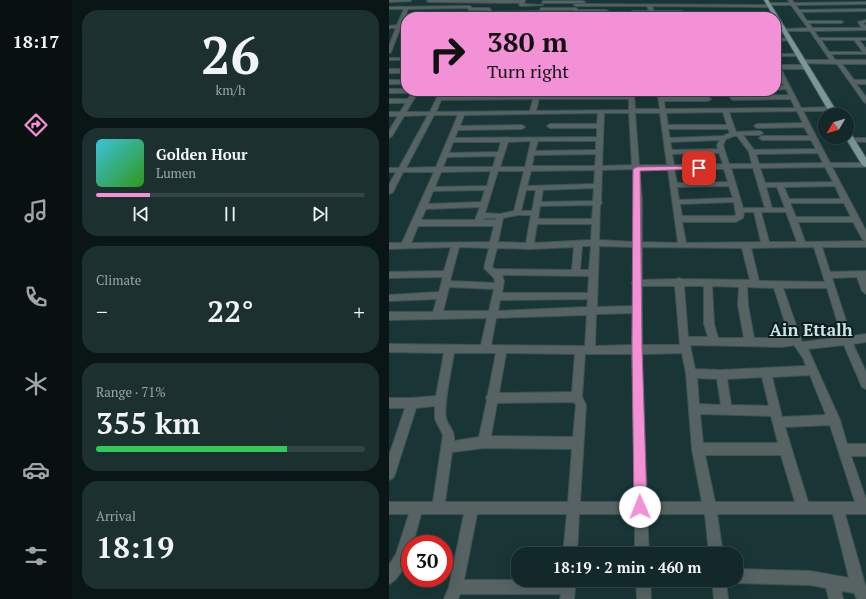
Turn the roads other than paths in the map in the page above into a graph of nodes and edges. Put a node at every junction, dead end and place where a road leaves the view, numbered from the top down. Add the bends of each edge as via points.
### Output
1 (409, 0) edge
2 (429, 0) edge
3 (613, 0) edge
4 (631, 0) edge
5 (679, 0) edge
6 (700, 0) edge
7 (743, 0) edge
8 (389, 1) edge
9 (474, 1) edge
10 (494, 1) edge
11 (509, 1) edge
12 (523, 1) edge
13 (563, 1) edge
14 (592, 2) edge
15 (791, 2) edge
16 (823, 2) edge
17 (842, 2) edge
18 (768, 3) edge
19 (854, 3) junction
20 (866, 3) edge
21 (576, 5) edge
22 (631, 5) junction
23 (649, 5) junction
24 (613, 6) junction
25 (681, 6) junction
26 (699, 6) junction
27 (746, 6) junction
28 (541, 7) edge
29 (389, 8) edge
30 (395, 8) junction
31 (405, 8) junction
32 (423, 8) junction
33 (450, 8) junction
34 (469, 10) junction
35 (832, 10) junction
36 (859, 10) junction
37 (866, 10) edge
38 (591, 11) joint
39 (797, 11) junction
40 (404, 12) edge
41 (447, 12) edge
42 (488, 12) edge
43 (527, 12) edge
44 (649, 12) edge
45 (682, 12) edge
46 (700, 12) edge
47 (773, 12) edge
48 (389, 14) edge
49 (801, 16) junction
50 (836, 16) junction
51 (857, 16) dead end
52 (866, 16) edge
53 (866, 21) edge
54 (806, 22) junction
55 (841, 22) junction
56 (401, 25) edge
57 (781, 26) edge
58 (389, 27) edge
59 (399, 27) junction
60 (846, 29) junction
61 (857, 29) junction
62 (866, 29) edge
63 (811, 30) junction
64 (785, 34) junction
65 (781, 37) edge
66 (818, 39) junction
67 (855, 39) junction
68 (866, 39) edge
69 (389, 52) edge
70 (866, 52) edge
71 (828, 53) junction
72 (781, 55) edge
73 (799, 55) junction
74 (401, 58) edge
75 (389, 59) edge
76 (836, 62) junction
77 (866, 62) edge
78 (805, 65) junction
79 (781, 67) edge
80 (401, 71) edge
81 (389, 72) edge
82 (781, 74) edge
83 (783, 78) joint
84 (389, 82) edge
85 (401, 82) edge
86 (852, 82) junction
87 (866, 82) edge
88 (787, 87) junction
89 (781, 88) edge
90 (389, 91) edge
91 (401, 91) edge
92 (412, 96) edge
93 (468, 96) edge
94 (570, 96) edge
95 (631, 96) edge
96 (661, 96) edge
97 (707, 96) edge
98 (792, 97) junction
99 (439, 98) joint
100 (480, 98) joint
101 (510, 98) joint
102 (536, 98) junction
103 (563, 98) joint
104 (733, 98) joint
105 (748, 98) joint
106 (467, 99) junction
107 (662, 99) junction
108 (708, 99) junction
109 (389, 101) edge
110 (409, 101) junction
111 (866, 101) edge
112 (832, 108) edge
113 (737, 110) junction
114 (799, 110) junction
115 (663, 111) junction
116 (711, 111) junction
117 (726, 111) junction
118 (818, 111) edge
119 (525, 112) junction
120 (533, 112) junction
121 (552, 112) junction
122 (601, 112) junction
123 (632, 112) junction
124 (432, 113) junction
125 (462, 113) junction
126 (389, 114) edge
127 (401, 114) junction
128 (754, 118) junction
129 (550, 126) junction
130 (601, 126) junction
131 (807, 126) junction
132 (522, 127) junction
133 (665, 127) junction
134 (730, 127) junction
135 (391, 128) edge
136 (457, 128) junction
137 (736, 134) junction
138 (389, 136) edge
139 (761, 136) junction
140 (723, 138) junction
141 (812, 138) junction
142 (854, 138) edge
143 (535, 139) junction
144 (548, 139) junction
145 (600, 139) junction
146 (452, 140) junction
147 (505, 140) junction
148 (518, 140) junction
149 (568, 140) junction
150 (667, 140) junction
151 (866, 140) edge
152 (853, 144) edge
153 (722, 151) junction
154 (820, 151) junction
155 (565, 152) junction
156 (600, 152) junction
157 (669, 152) junction
158 (752, 152) junction
159 (767, 152) junction
160 (532, 153) junction
161 (446, 154) junction
162 (500, 154) junction
163 (865, 163) edge
164 (829, 166) junction
165 (757, 167) junction
166 (671, 168) junction
167 (727, 168) junction
168 (599, 169) junction
169 (637, 169) junction
170 (389, 170) edge
171 (439, 170) junction
172 (496, 170) junction
173 (527, 170) junction
174 (401, 171) junction
175 (732, 184) junction
176 (838, 184) junction
177 (673, 185) junction
178 (762, 185) junction
179 (598, 186) junction
180 (779, 186) junction
181 (540, 187) junction
182 (490, 188) junction
183 (523, 188) junction
184 (431, 189) junction
185 (389, 192) edge
186 (737, 200) junction
187 (847, 200) junction
188 (785, 201) junction
189 (676, 202) junction
190 (598, 203) junction
191 (485, 204) junction
192 (537, 204) junction
193 (423, 207) junction
194 (740, 210) junction
195 (757, 210) junction
196 (769, 210) junction
197 (789, 210) junction
198 (517, 213) junction
199 (535, 213) junction
200 (481, 215) junction
201 (499, 219) junction
202 (678, 219) junction
203 (856, 219) junction
204 (793, 220) junction
205 (596, 221) junction
206 (533, 222) junction
207 (415, 223) junction
208 (478, 223) junction
209 (866, 238) edge
210 (595, 242) junction
211 (456, 244) junction
212 (578, 244) junction
213 (866, 244) edge
214 (637, 245) junction
215 (766, 245) junction
216 (802, 245) junction
217 (817, 245) junction
218 (405, 246) junction
219 (492, 246) junction
220 (530, 246) junction
221 (682, 246) junction
222 (746, 246) junction
223 (390, 248) edge
224 (493, 272) junction
225 (576, 273) junction
226 (594, 273) junction
227 (447, 274) junction
228 (863, 274) edge
229 (389, 275) edge
230 (828, 275) junction
231 (679, 282) junction
232 (708, 282) junction
233 (636, 283) junction
234 (743, 283) junction
235 (755, 283) junction
236 (445, 284) junction
237 (831, 284) junction
238 (778, 285) junction
239 (498, 286) junction
240 (866, 291) edge
241 (443, 295) junction
242 (593, 296) junction
243 (496, 297) junction
244 (389, 298) edge
245 (637, 308) junction
246 (593, 311) junction
247 (493, 313) junction
248 (437, 315) junction
249 (389, 316) edge
250 (866, 338) edge
251 (847, 340) junction
252 (714, 342) junction
253 (750, 342) junction
254 (798, 343) junction
255 (685, 345) junction
256 (389, 348) edge
257 (450, 348) junction
258 (485, 348) junction
259 (637, 348) junction
260 (502, 350) junction
261 (585, 350) junction
262 (812, 370) junction
263 (691, 373) junction
264 (766, 373) junction
265 (721, 375) junction
266 (865, 379) edge
267 (577, 397) junction
268 (491, 398) junction
269 (441, 400) junction
270 (389, 403) edge
271 (412, 403) junction
272 (694, 409) junction
273 (727, 410) junction
274 (777, 417) junction
275 (834, 420) junction
276 (484, 442) junction
277 (578, 443) junction
278 (393, 447) edge
279 (448, 447) junction
280 (698, 449) junction
281 (785, 449) junction
282 (844, 450) junction
283 (866, 450) edge
284 (389, 474) edge
285 (640, 507) junction
286 (709, 507) junction
287 (803, 507) junction
288 (837, 507) junction
289 (389, 508) edge
290 (417, 508) junction
291 (438, 508) junction
292 (472, 508) junction
293 (573, 508) junction
294 (864, 508) edge
295 (570, 547) edge
296 (642, 547) edge
297 (715, 547) edge
298 (743, 576) edge
299 (389, 577) edge
300 (832, 582) junction
301 (643, 587) edge
302 (720, 587) edge
303 (568, 589) edge
304 (453, 593) edge
305 (861, 593) edge
306 (644, 599) edge
307 (721, 599) edge
308 (836, 599) edge

1 - 8 street
1 - 31 street
2 - 9 street
2 - 32 street
3 - 24 street
4 - 22 street
5 - 25 street
6 - 26 street
7 - 27 street
9 - 10 street
9 - 34 street
10 - 11 street
11 - 12 street
12 - 28 street via 521,5
13 - 21 street
13 - 28 street
14 - 21 street
14 - 24 street
15 - 16 street
15 - 18 street
15 - 39 street
16 - 17 street
17 - 19 street
18 - 27 street
18 - 47 main road
19 - 20 street
19 - 36 street
21 - 28 street via 561,11
21 - 38 street
22 - 23 street
22 - 24 street
23 - 25 street
23 - 44 street
24 - 38 street via 612,12
25 - 26 street
25 - 45 street
26 - 27 street
26 - 46 street
28 - 43 street
29 - 30 street
30 - 31 street
30 - 48 street
31 - 32 street
31 - 40 street
32 - 33 street
33 - 34 street
33 - 41 street
34 - 42 street via 487,9
35 - 36 street
35 - 39 street
35 - 50 street
36 - 37 street
36 - 52 street
39 - 49 street
49 - 50 street
49 - 54 street
50 - 51 street
50 - 55 street
53 - 62 street via 860,22
54 - 55 street
54 - 63 street
55 - 60 street
56 - 59 street
57 - 64 main road
58 - 59 street
59 - 69 street via 398,35
60 - 61 street
60 - 63 street
61 - 62 street
61 - 68 street
63 - 64 street
63 - 66 street
64 - 65 street
64 - 73 main road
66 - 67 street
66 - 71 street
67 - 68 street
67 - 70 street
70 - 71 street
71 - 76 street
72 - 73 street
73 - 78 main road
74 - 75 street
76 - 77 street
76 - 78 street
76 - 86 street
78 - 79 street
78 - 112 main road
80 - 81 street
82 - 83 street
83 - 88 street
84 - 85 street
86 - 87 street
86 - 111 street
88 - 89 street
88 - 98 street
90 - 91 street
92 - 110 street
93 - 106 street
94 - 103 street
95 - 123 street
96 - 107 street
97 - 108 street
98 - 105 street
98 - 114 street
99 - 106 street
99 - 124 street
100 - 101 street
100 - 106 street
101 - 102 street
102 - 103 street
102 - 120 street
104 - 105 street
104 - 113 street
107 - 108 street
107 - 115 street
108 - 116 street
109 - 110 street
110 - 127 street
113 - 117 street
113 - 128 street
114 - 118 street
114 - 128 street
114 - 131 street
115 - 116 street
115 - 123 street
115 - 133 street
116 - 117 street
117 - 134 street
119 - 120 street
119 - 125 street
119 - 132 street
120 - 121 street
121 - 122 street
121 - 129 street
122 - 123 street
122 - 130 street
123 - 169 street
124 - 125 street
124 - 127 street
124 - 174 street
125 - 136 street
126 - 127 street
127 - 135 street
128 - 131 street
128 - 139 street
129 - 130 street
129 - 144 street
130 - 145 street
131 - 141 street
132 - 136 street
132 - 148 street
133 - 134 street
133 - 150 street
134 - 137 street
135 - 138 street
136 - 146 street
137 - 139 street
137 - 140 street
137 - 158 street
139 - 141 street
139 - 159 street
140 - 150 street
140 - 153 street via 720,144
141 - 154 street
142 - 151 street
143 - 144 street
143 - 148 street
143 - 160 street
144 - 149 street
145 - 149 street
145 - 156 street
146 - 147 street
146 - 161 street
147 - 148 street
147 - 162 street
149 - 155 street
150 - 157 street
152 - 163 main road
153 - 157 street
153 - 167 street
154 - 159 street
154 - 164 street
155 - 156 street
155 - 160 street
156 - 168 street
157 - 166 street
158 - 159 street
158 - 165 street
160 - 173 street
161 - 162 street
161 - 171 street
162 - 172 street
163 - 164 street
164 - 165 street
164 - 176 street
165 - 167 street
165 - 178 street
166 - 167 street
166 - 169 street
166 - 177 street
167 - 175 street
168 - 169 street
168 - 173 street
168 - 179 street
169 - 214 street
170 - 174 street
171 - 172 street
171 - 174 street
171 - 184 street
172 - 173 street
172 - 182 street
173 - 183 street
174 - 185 street
175 - 177 street
175 - 186 street
176 - 180 street
176 - 187 street
177 - 189 street
178 - 180 street
178 - 196 street
179 - 181 street
179 - 190 street
180 - 188 street
181 - 183 street
181 - 192 street
182 - 184 street
182 - 191 street
183 - 198 street
184 - 193 street
186 - 189 street
186 - 194 street
187 - 188 street
187 - 203 street
188 - 197 street
189 - 202 street
190 - 192 street
190 - 205 street
191 - 193 street
191 - 200 street
192 - 199 street
193 - 207 street
194 - 195 street
194 - 202 street via 740,216 736,218
195 - 196 street
195 - 215 street
196 - 197 street
197 - 204 street
198 - 199 street
198 - 201 street
199 - 206 street
200 - 201 street
200 - 208 street
201 - 208 street
201 - 219 street
202 - 221 street
203 - 204 street
203 - 209 street
204 - 216 street
205 - 206 street
205 - 210 street
206 - 220 street
207 - 208 street
207 - 218 street
210 - 212 street
210 - 214 street
210 - 226 street
211 - 218 street
211 - 219 street
211 - 227 street
212 - 220 street
212 - 225 street
213 - 217 street
214 - 221 street
214 - 233 street
215 - 216 street
215 - 222 street
216 - 217 street
217 - 230 street
218 - 223 street
219 - 220 street
219 - 224 street via 488,268
221 - 222 street
222 - 235 street
224 - 225 street
224 - 239 street via 500,278
225 - 226 street
226 - 242 street
227 - 229 street
227 - 236 street
228 - 230 street
228 - 240 street
230 - 237 street
231 - 232 street
231 - 233 street
231 - 255 street
232 - 234 street
232 - 252 street via 709,324
233 - 245 street
234 - 235 street
234 - 253 street via 743,305
235 - 238 street
236 - 239 street
236 - 241 street
237 - 238 street
237 - 251 street
238 - 254 street
239 - 243 street
241 - 244 street
241 - 248 street
242 - 243 street
242 - 246 street
243 - 247 street
245 - 246 street
245 - 259 street
246 - 247 street
246 - 261 street
247 - 248 street
247 - 258 street
248 - 249 street
250 - 251 street
251 - 254 street
251 - 266 street
252 - 253 street
252 - 255 street
253 - 254 street
254 - 262 street via 807,356
255 - 259 street
255 - 263 street
256 - 257 street
257 - 258 street
257 - 269 street
258 - 260 street
259 - 261 street
259 - 285 street
260 - 261 street
260 - 268 street
261 - 267 street
262 - 264 street
262 - 275 street
263 - 265 street
263 - 272 street
264 - 265 street
264 - 274 street
265 - 273 street
267 - 268 street
267 - 277 street via 581,405
268 - 276 street
269 - 271 street
269 - 279 street via 440,419 449,434
270 - 271 street
271 - 278 street
272 - 273 street
272 - 280 street
273 - 274 street
274 - 275 street
274 - 281 street
275 - 282 street
276 - 277 street
276 - 279 street
277 - 293 street
278 - 284 street
279 - 291 street
280 - 281 street
280 - 286 street
281 - 287 street
282 - 283 street
282 - 294 street
285 - 286 street
285 - 293 street
285 - 296 street
286 - 287 street
286 - 297 street
287 - 288 street
288 - 294 street
288 - 305 street
289 - 290 street
290 - 291 street
290 - 299 street via 401,557
291 - 292 street
292 - 293 street
292 - 304 street
293 - 295 street
298 - 300 street via 810,578
300 - 305 street
300 - 308 street
301 - 306 street
302 - 307 street
303 - 304 street

